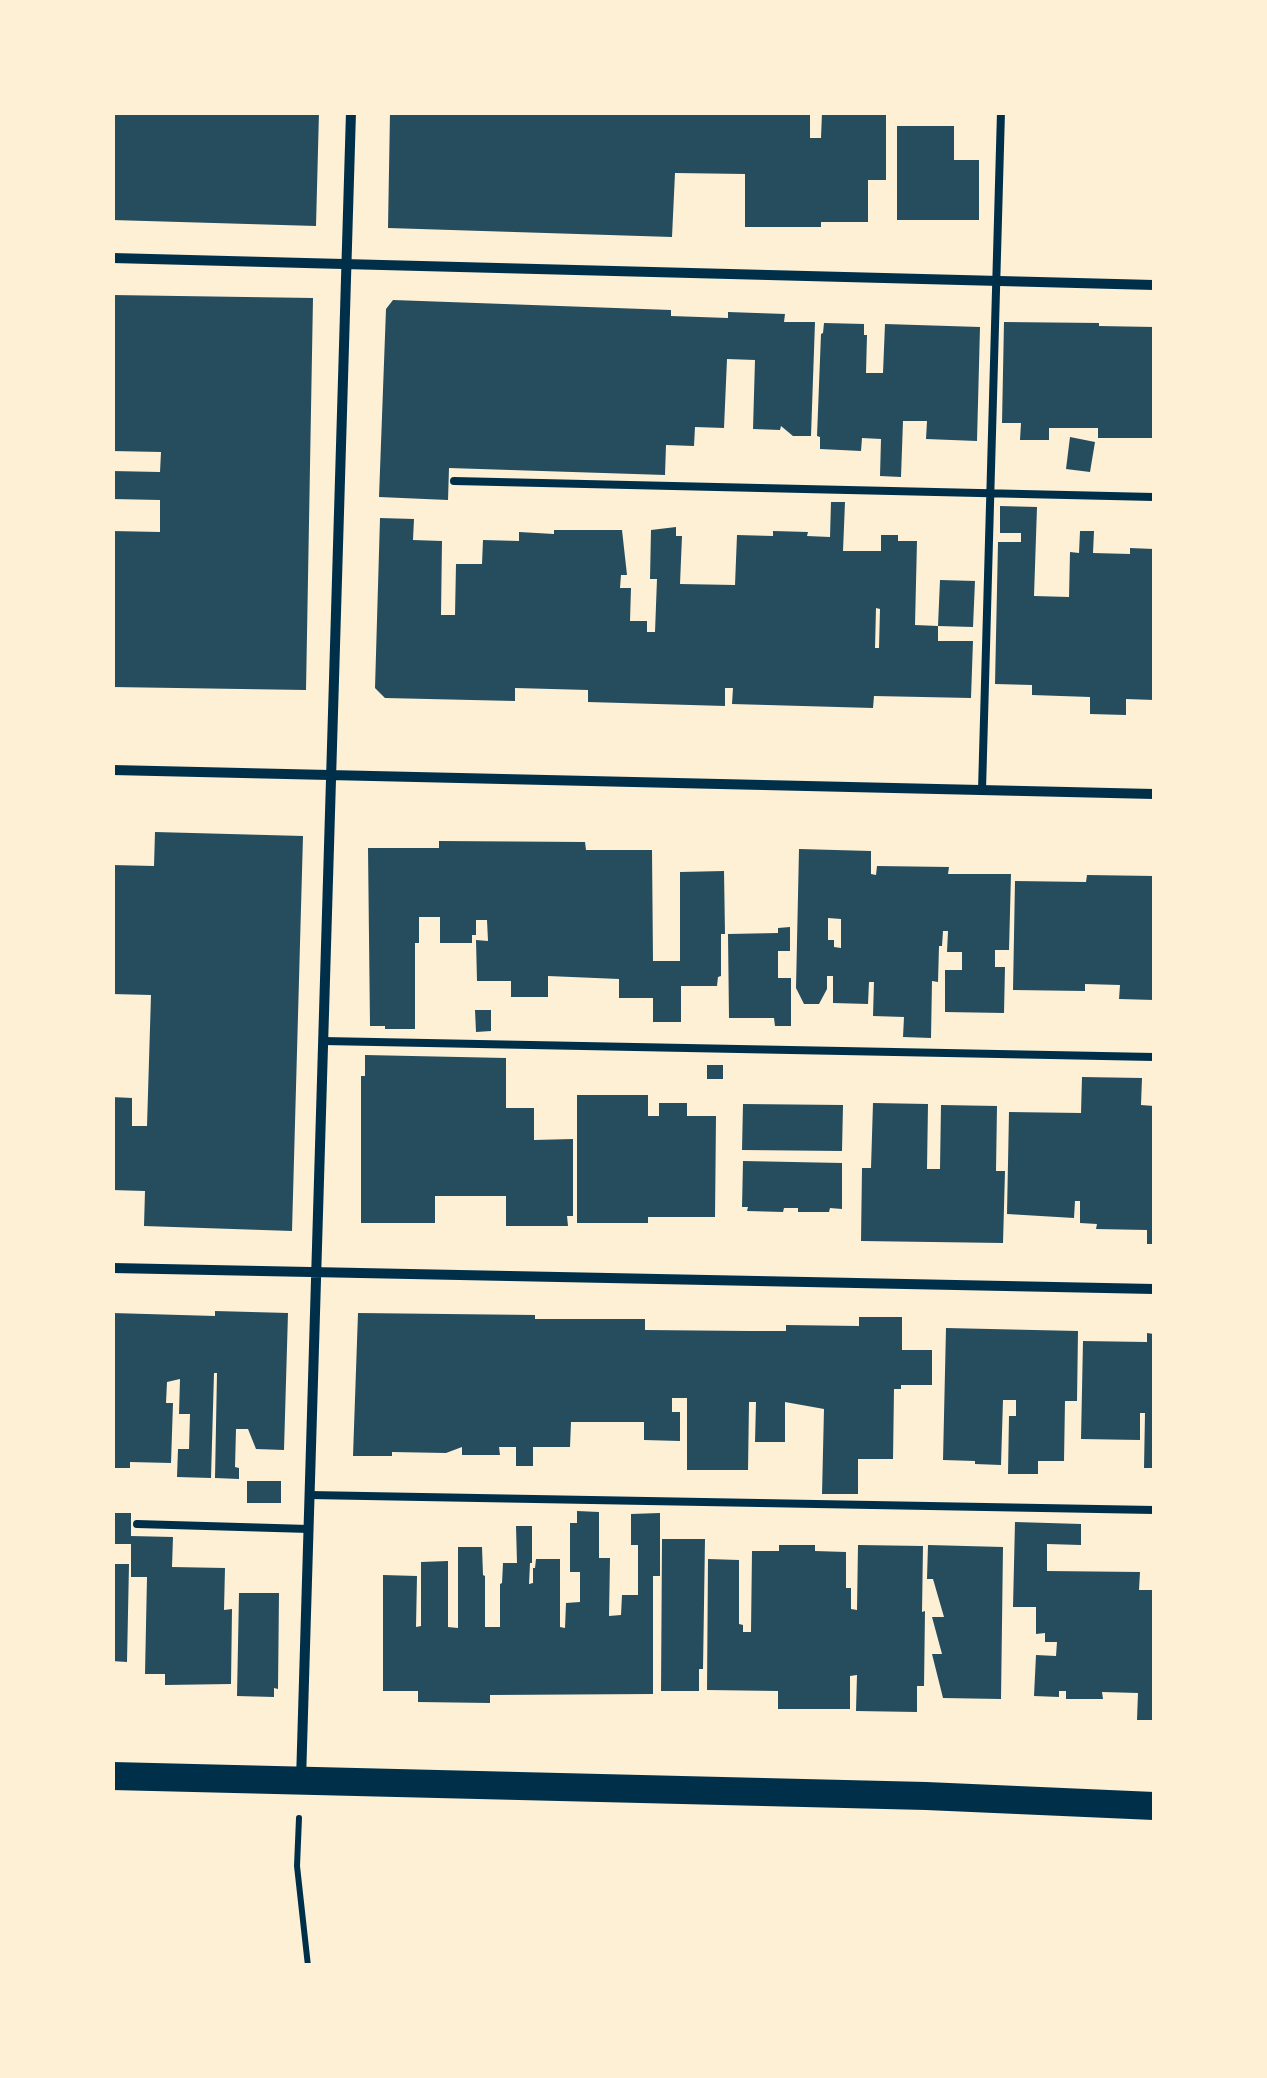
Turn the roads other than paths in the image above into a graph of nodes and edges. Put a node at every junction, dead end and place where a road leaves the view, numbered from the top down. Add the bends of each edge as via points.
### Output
1 (351, 112) edge
2 (1001, 112) edge
3 (112, 258) edge
4 (346, 265) junction
5 (997, 281) junction
6 (1154, 285) edge
7 (454, 480) dead end
8 (991, 492) junction
9 (1154, 497) edge
10 (112, 770) edge
11 (331, 776) junction
12 (982, 790) junction
13 (1154, 794) edge
14 (323, 1041) junction
15 (1154, 1057) edge
16 (112, 1268) edge
17 (316, 1274) junction
18 (1154, 1289) edge
19 (310, 1495) junction
20 (1154, 1510) edge
21 (137, 1524) dead end
22 (308, 1528) junction
23 (112, 1776) edge
24 (300, 1782) junction
25 (1154, 1806) edge

1 - 4 street
2 - 5 lane
3 - 4 street
4 - 5 street
4 - 11 street
5 - 6 street
5 - 8 lane
7 - 8 lane
8 - 9 lane
8 - 12 lane
10 - 11 street
11 - 12 street
11 - 14 street
12 - 13 street
14 - 15 lane
14 - 17 street
16 - 17 street
17 - 18 street
17 - 19 street
19 - 20 lane
19 - 22 street
21 - 22 lane
22 - 24 street
23 - 24 highway
24 - 25 highway

